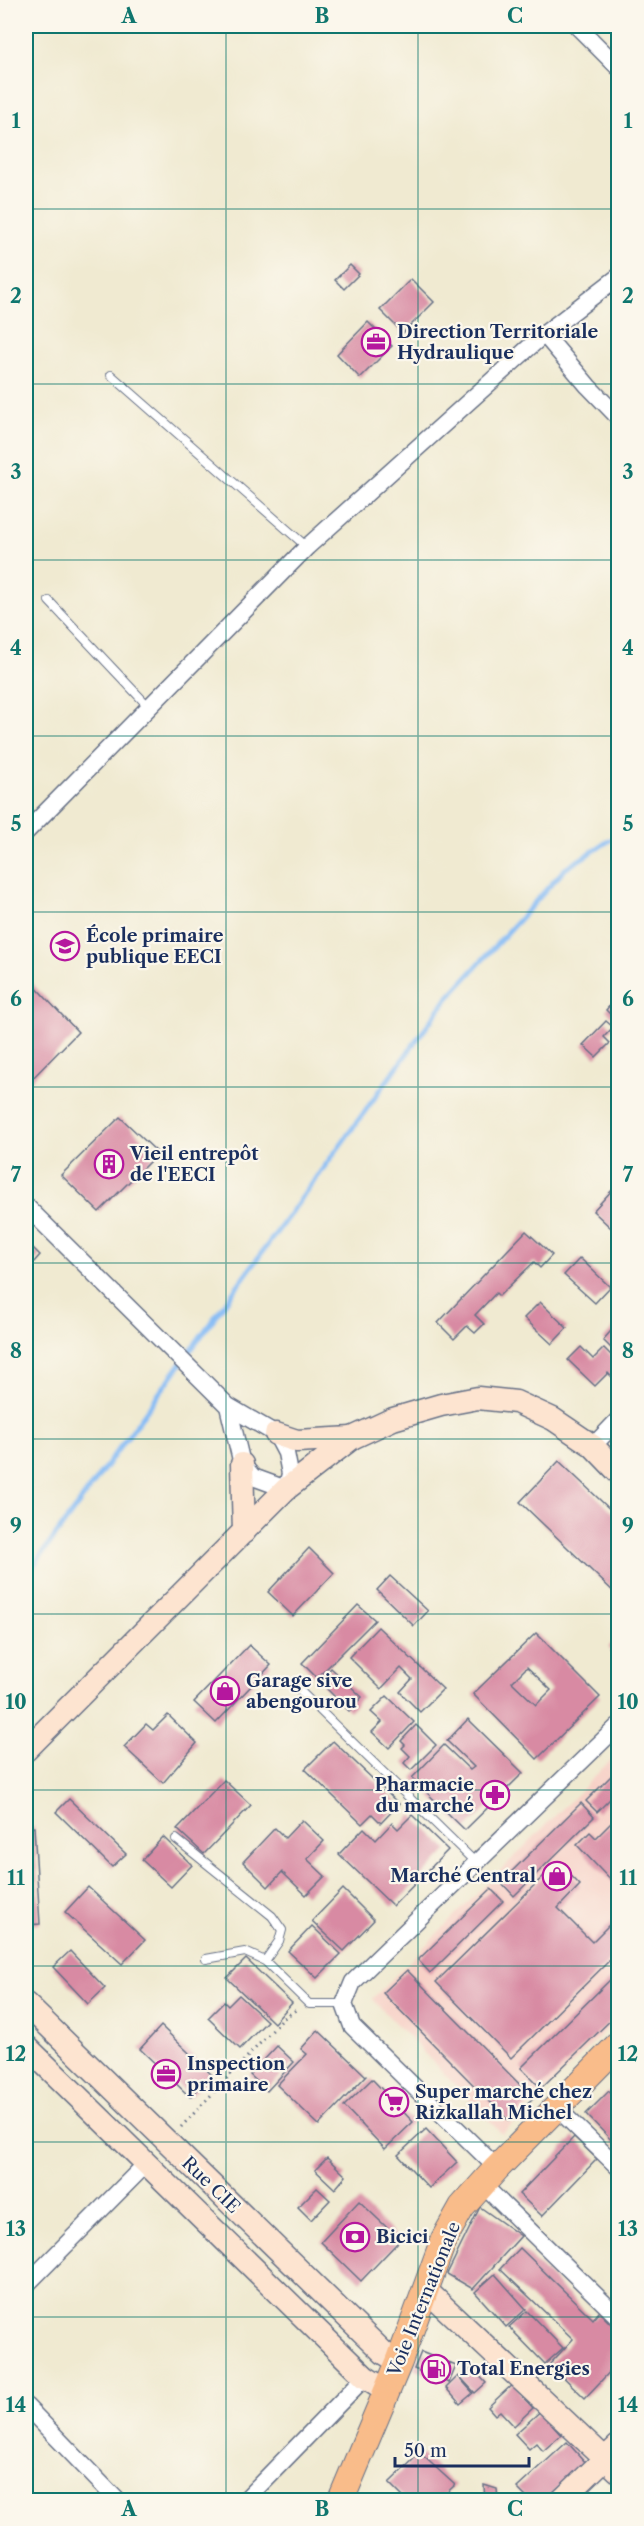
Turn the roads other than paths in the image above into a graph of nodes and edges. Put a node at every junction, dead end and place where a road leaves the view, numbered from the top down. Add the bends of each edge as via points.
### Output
1 (577, 26) edge
2 (618, 68) edge
3 (618, 277) edge
4 (544, 334) junction
5 (111, 375) dead end
6 (618, 417) edge
7 (307, 547) junction
8 (50, 601) dead end
9 (149, 707) junction
10 (26, 832) edge
11 (26, 1206) edge
12 (228, 1406) junction
13 (618, 1420) edge
14 (276, 1434) junction
15 (352, 1438) junction
16 (593, 1446) junction
17 (242, 1464) junction
18 (618, 1472) edge
19 (286, 1489) junction
20 (244, 1532) junction
21 (292, 1683) dead end
22 (618, 1726) edge
23 (26, 1750) edge
24 (176, 1839) dead end
25 (476, 1863) junction
26 (206, 1959) dead end
27 (265, 1961) junction
28 (26, 2004) edge
29 (344, 2004) junction
30 (618, 2045) edge
31 (26, 2046) edge
32 (557, 2108) junction
33 (148, 2162) junction
34 (618, 2167) edge
35 (489, 2176) junction
36 (26, 2285) edge
37 (425, 2289) junction
38 (618, 2317) edge
39 (399, 2362) junction
40 (365, 2377) junction
41 (387, 2391) junction
42 (26, 2406) edge
43 (614, 2458) edge
44 (117, 2500) edge
45 (244, 2500) edge
46 (341, 2500) edge
47 (562, 2500) edge

1 - 2 street
3 - 4 street
4 - 6 street
4 - 7 street
5 - 7 lane
7 - 9 street
8 - 9 lane
9 - 10 street
11 - 12 street
12 - 14 street
12 - 17 street
13 - 16 street
14 - 15 street via 297,1441
14 - 19 street via 286,1453 290,1474
15 - 16 street via 393,1419 478,1398 516,1402 553,1419
15 - 19 street
16 - 18 street
17 - 19 street via 252,1476
17 - 20 street
19 - 20 street
20 - 23 street
21 - 25 lane
22 - 25 street
24 - 27 lane via 272,1916 282,1930
25 - 29 street via 354,1982
26 - 27 lane via 245,1952
27 - 29 lane via 309,2004
28 - 39 street, Rue CIE via 384,2353
29 - 35 street via 352,2026
30 - 32 main road, Voie Internationale
31 - 33 street, Rue CIE
32 - 34 street
32 - 35 main road, Voie Internationale
33 - 36 street
33 - 40 street, Rue CIE
35 - 37 main road, Voie Internationale via 462,2207 444,2239
35 - 38 street
37 - 39 main road, Voie Internationale
37 - 43 street
39 - 41 main road, Voie Internationale
40 - 41 street, Rue CIE
40 - 45 street
41 - 46 main road, Voie Internationale
42 - 44 street
43 - 47 street

